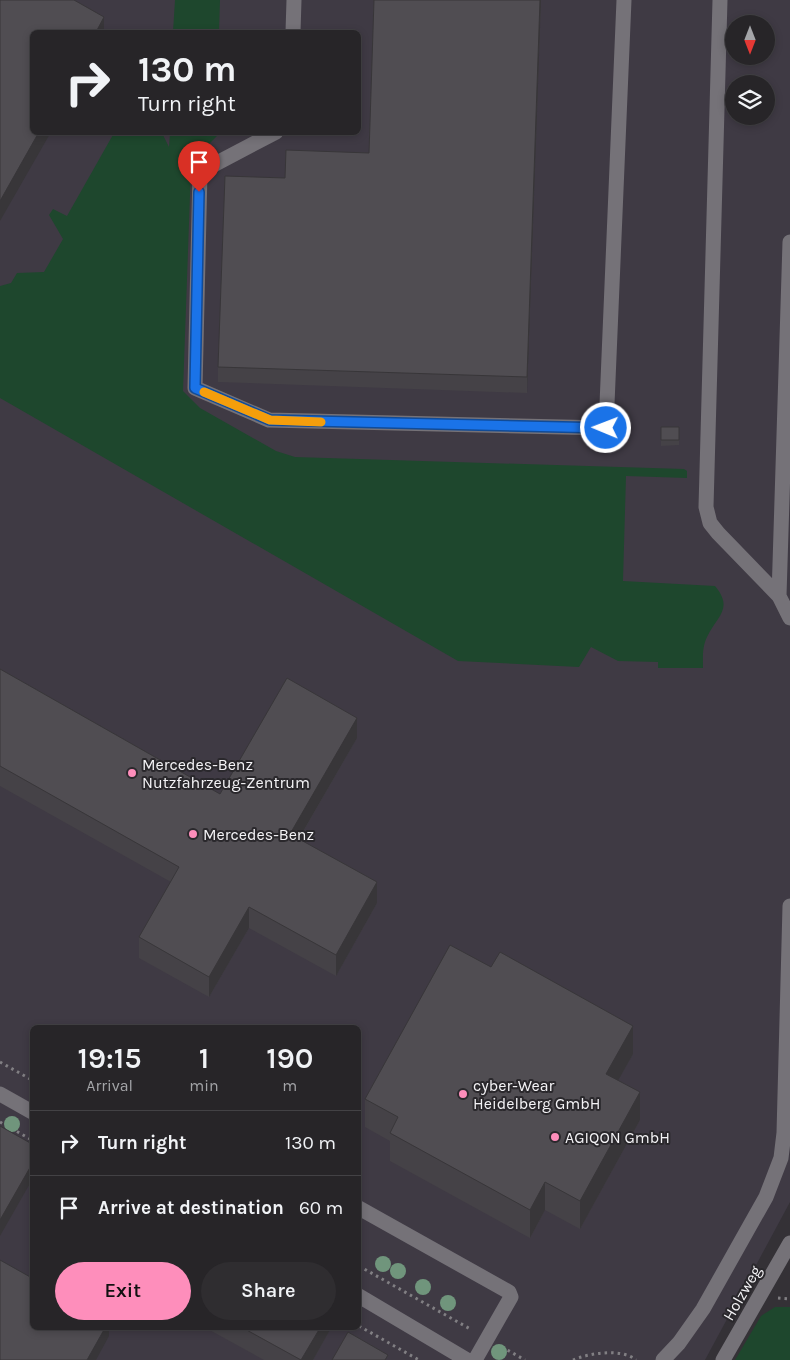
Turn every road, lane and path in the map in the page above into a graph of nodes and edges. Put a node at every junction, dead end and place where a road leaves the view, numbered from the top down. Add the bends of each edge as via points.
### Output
1 (294, 0) edge
2 (624, 0) edge
3 (720, 0) edge
4 (293, 30) edge
5 (270, 135) edge
6 (790, 242) edge
7 (779, 596) junction
8 (790, 618) edge
9 (790, 906) edge
10 (0, 1062) edge
11 (30, 1079) edge
12 (0, 1094) edge
13 (30, 1111) edge
14 (0, 1122) edge
15 (30, 1139) edge
16 (361, 1209) edge
17 (790, 1243) edge
18 (361, 1267) edge
19 (361, 1297) edge
20 (361, 1327) edge
21 (488, 1339) junction
22 (419, 1360) edge
23 (467, 1360) edge
24 (475, 1360) edge
25 (525, 1360) edge
26 (573, 1360) edge
27 (636, 1360) edge
28 (663, 1360) edge
29 (723, 1360) edge

1 - 4 street
2 - 5 street via 606,428 270,420 195,388 200,172
3 - 7 street via 706,507 710,523 718,534
6 - 7 street
7 - 8 street
9 - 28 street via 781,1158 766,1198 703,1308
10 - 11 path
12 - 13 street
14 - 15 path
16 - 21 street via 509,1292 511,1298
17 - 29 street, Holzweg
18 - 21 path
19 - 23 street
20 - 22 path
21 - 24 street
21 - 25 path
26 - 27 path via 609,1352

